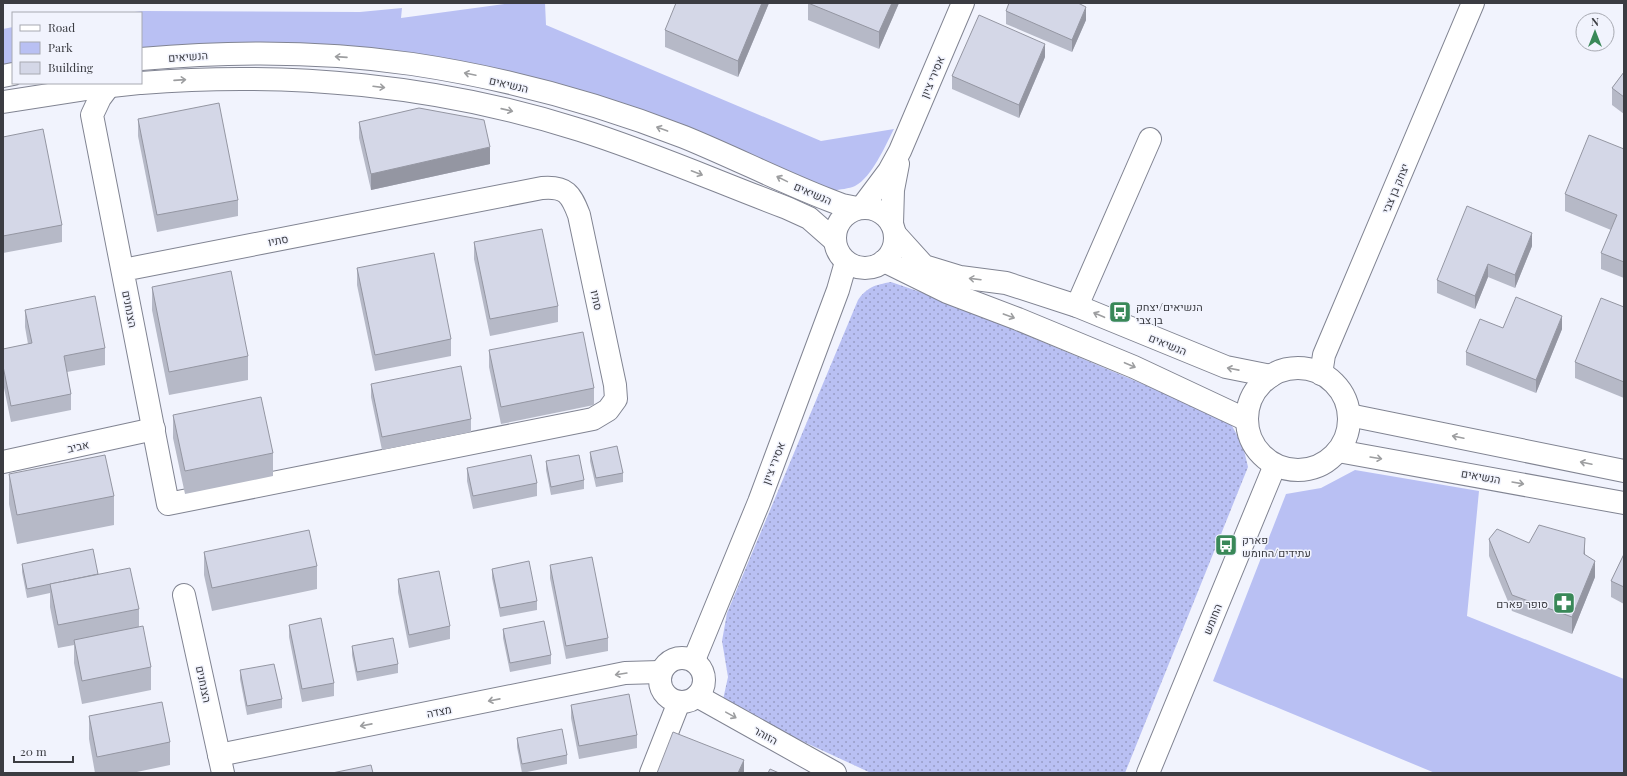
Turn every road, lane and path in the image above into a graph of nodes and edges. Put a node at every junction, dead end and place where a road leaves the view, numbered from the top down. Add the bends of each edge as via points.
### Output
1 (963, 3) edge
2 (1473, 3) edge
3 (142, 59) edge
4 (142, 83) edge
5 (130, 84) edge
6 (109, 86) junction
7 (60, 93) junction
8 (3, 102) edge
9 (92, 115) junction
10 (1150, 139) dead end
11 (900, 151) junction
12 (860, 208) junction
13 (894, 229) junction
14 (834, 240) junction
15 (884, 261) junction
16 (846, 262) junction
17 (123, 270) junction
18 (1077, 306) junction
19 (1321, 374) junction
20 (1271, 376) junction
21 (1349, 414) junction
22 (1247, 420) junction
23 (154, 429) junction
24 (1338, 451) junction
25 (3, 462) edge
26 (1275, 465) junction
27 (1624, 471) edge
28 (1624, 503) edge
29 (168, 504) joint
30 (184, 595) dead end
31 (694, 660) junction
32 (660, 672) junction
33 (688, 699) junction
34 (221, 764) edge
35 (651, 773) edge
36 (835, 773) edge
37 (1148, 773) edge

1 - 11 street, אסירי ציון
2 - 19 street, יצחק בן צבי via 1324,355
12 -> 3 street, הנשיאים via 828,200 684,137 631,118 530,88 469,74 411,64 305,55 204,54
4 -> 14 street via 239,78 356,84 410,91 525,114 628,146 787,208 809,218
5 - 6 street
6 - 7 street
6 - 9 street
7 - 8 street
7 - 9 street via 70,96
9 - 17 street, הצנחנים
10 - 18 street
11 - 12 street, אסירי ציון via 889,171
11 - 13 street, אסירי ציון via 893,190
12 - 13 street via 880,211
12 - 14 street via 849,211 837,223
13 - 15 street via 893,249
18 -> 13 street, הנשיאים via 1006,283 960,277 924,266
14 - 16 street via 836,249
15 - 16 street via 865,268 855,267
15 -> 22 street via 947,292 1134,366
16 - 31 street, אסירי ציון via 838,290 759,502
17 - 23 street, הצנחנים
17 - 29 street, סתיו via 555,187 566,192 573,200 579,215 615,385 616,399 608,410 593,419
20 -> 18 street, הנשיאים via 1226,368
19 - 20 street via 1304,368 1287,369
19 - 21 street via 1335,384 1345,398
20 - 22 street via 1258,387 1250,403
21 - 24 street via 1347,434
27 -> 21 street
22 - 26 street via 1249,434 1255,446
23 - 25 street, אביב
23 - 29 street, הצנחנים
24 - 26 street via 1314,468 1287,469
24 -> 28 street, הנשיאים
26 - 37 street, החומש
30 - 34 street, הצנחנים
31 - 32 street via 678,657 664,665
31 - 33 street via 704,673 704,682 702,690
32 - 33 street via 660,684 665,695 671,700
32 -> 34 street, מצדה via 625,673
33 - 35 street
33 -> 36 street, הזוהר

